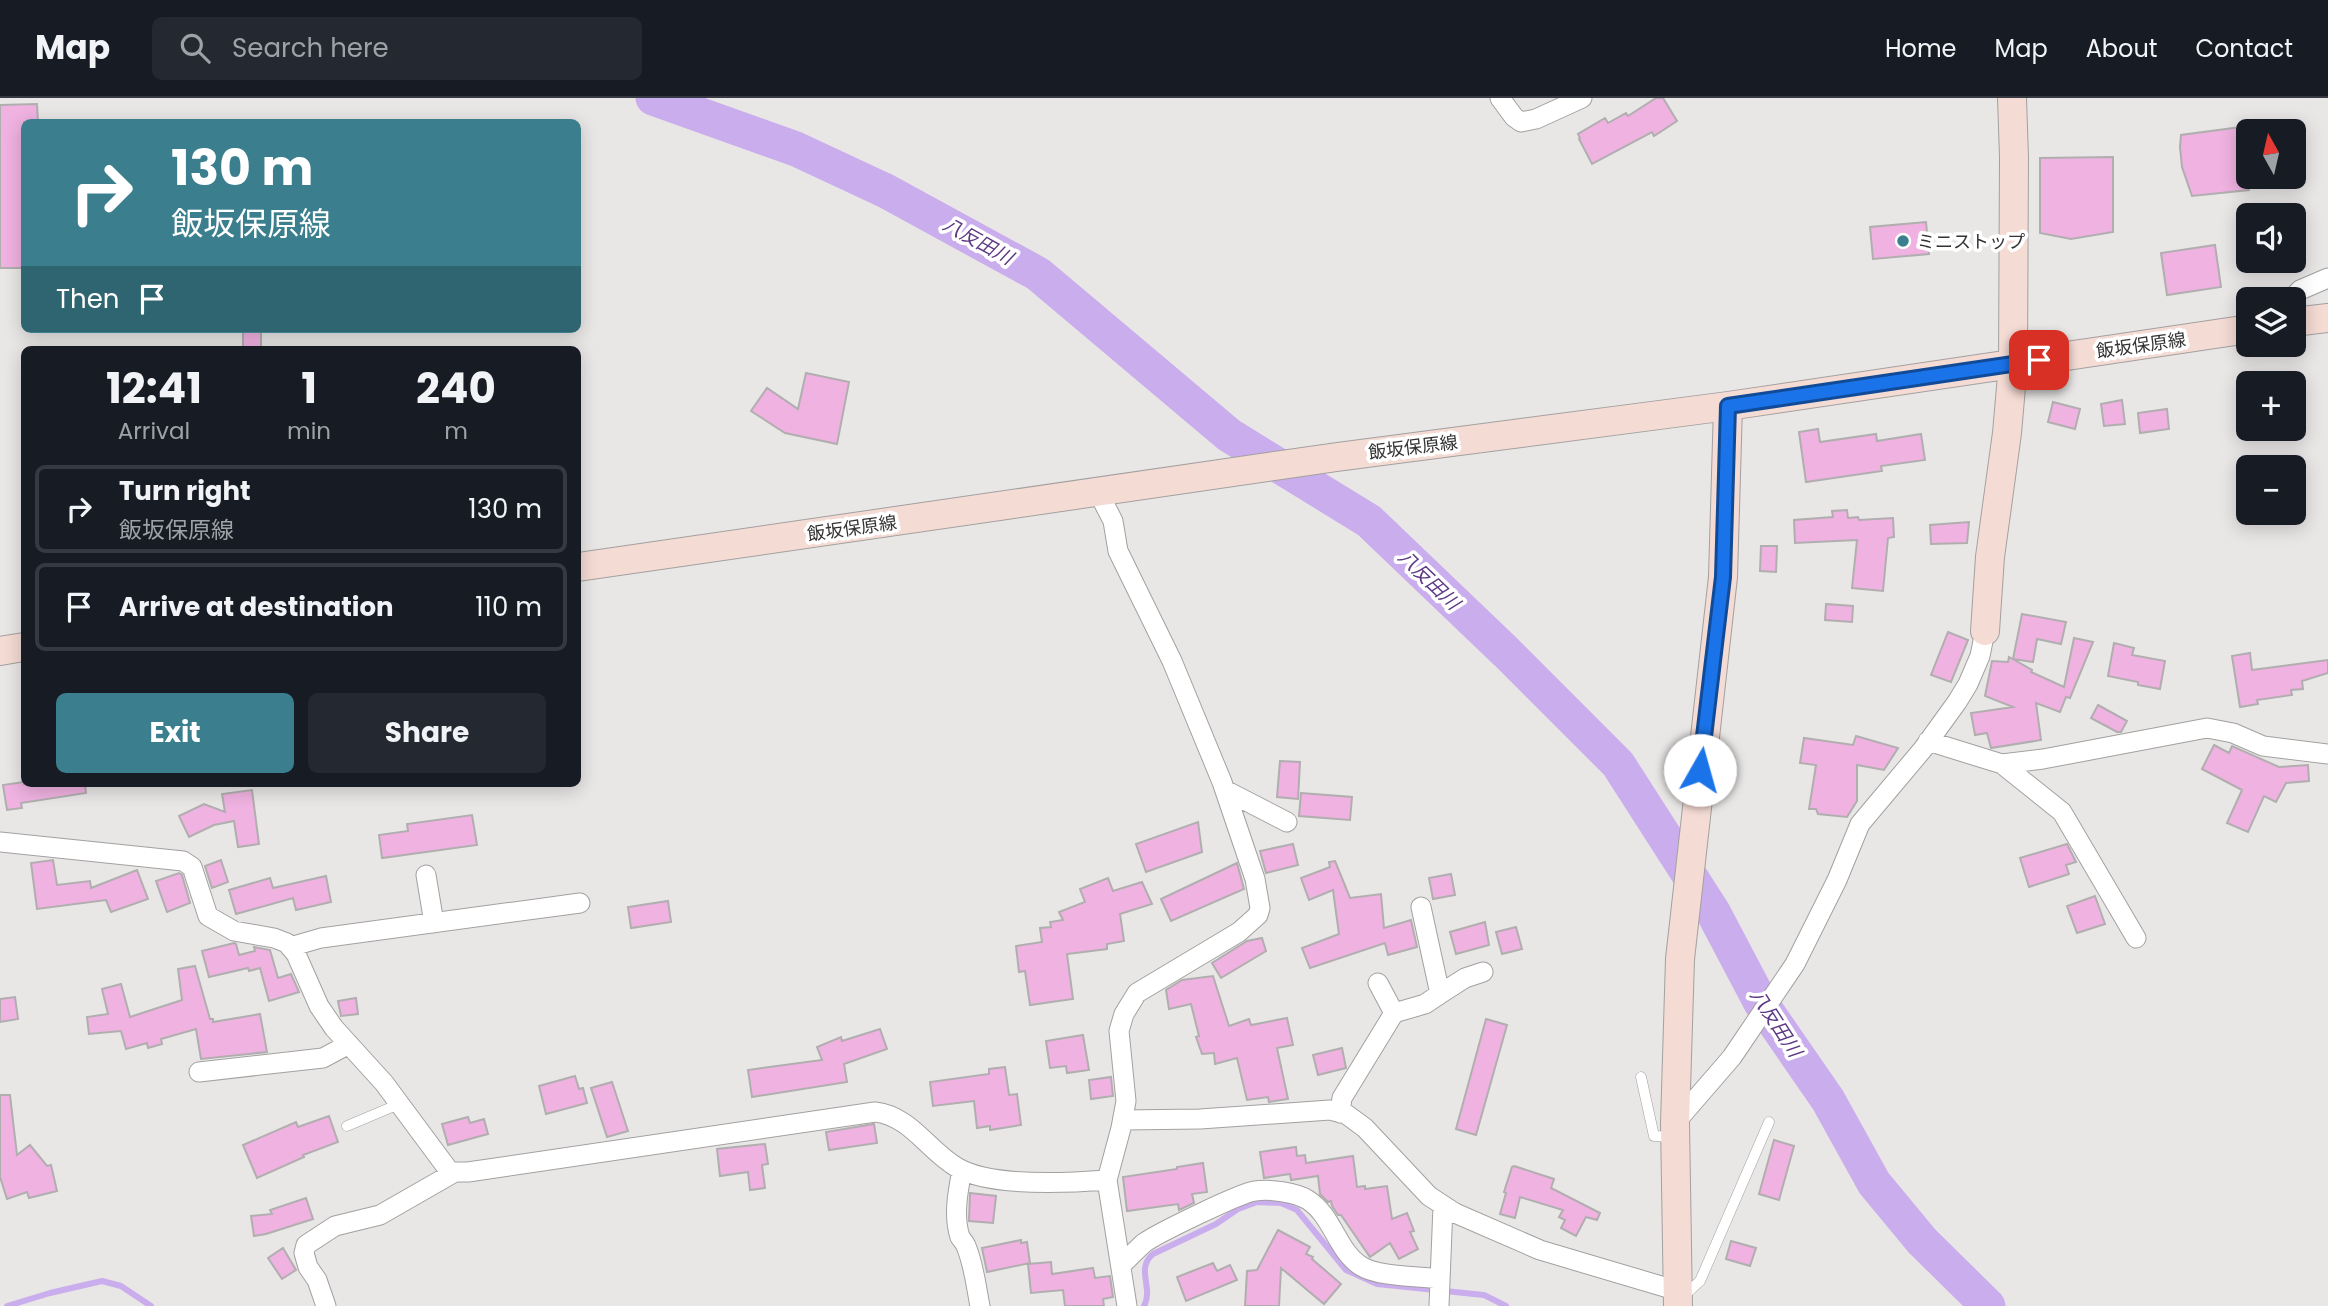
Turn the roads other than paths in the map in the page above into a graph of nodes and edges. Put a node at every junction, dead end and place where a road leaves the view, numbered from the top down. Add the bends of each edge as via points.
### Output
1 (1500, 98) edge
2 (1582, 98) edge
3 (2012, 98) edge
4 (2328, 278) edge
5 (2306, 287) edge
6 (2328, 318) edge
7 (2306, 321) edge
8 (2236, 331) edge
9 (2013, 364) junction
10 (1728, 406) junction
11 (1098, 492) junction
12 (581, 567) edge
13 (1985, 631) joint
14 (21, 648) edge
15 (0, 651) edge
16 (1928, 741) junction
17 (2328, 754) edge
18 (2002, 764) junction
19 (1225, 790) junction
20 (1286, 821) dead end
21 (0, 842) edge
22 (426, 875) dead end
23 (580, 903) dead end
24 (1421, 907) dead end
25 (434, 923) junction
26 (2136, 938) dead end
27 (290, 947) junction
28 (1483, 972) dead end
29 (1378, 983) dead end
30 (1440, 994) junction
31 (1394, 1013) junction
32 (348, 1044) junction
33 (199, 1072) dead end
34 (1641, 1077) dead end
35 (399, 1104) junction
36 (1340, 1113) junction
37 (1123, 1120) junction
38 (1769, 1122) dead end
39 (347, 1126) dead end
40 (1675, 1130) junction
41 (962, 1170) junction
42 (454, 1172) junction
43 (1107, 1180) junction
44 (1443, 1206) junction
45 (1121, 1265) junction
46 (1439, 1292) edge
47 (1678, 1298) edge
48 (326, 1306) edge
49 (981, 1306) edge
50 (1127, 1306) edge

1 - 2 street via 1521,122
3 - 9 main road
4 - 5 street
6 - 7 main road
8 - 9 main road, 飯坂保原線
9 - 10 main road, 飯坂保原線
9 - 13 main road
10 - 11 main road, 飯坂保原線
10 - 40 main road via 1723,577 1680,959
11 - 12 main road, 飯坂保原線
11 - 19 street via 1113,521 1118,551 1172,661
13 - 16 street via 1968,684
14 - 15 main road
16 - 18 street
16 - 40 street via 1860,824 1795,964
17 - 18 street via 2263,746 2207,728
18 - 26 street via 2062,812
19 - 20 street
19 - 37 street via 1255,879 1258,915 1239,932 1137,993 1130,1002 1119,1031 1125,1084
21 - 27 street via 183,861 192,867 208,916 234,931 274,938
22 - 25 street
23 - 25 street
24 - 30 street
25 - 27 street via 321,938
27 - 32 street via 319,1006
28 - 30 street
29 - 31 street
30 - 31 street
31 - 36 street via 1342,1098
32 - 33 street via 323,1058
32 - 35 street
34 - 40 lane via 1654,1136
35 - 39 lane
35 - 42 street
36 - 37 street
36 - 44 street via 1365,1128
37 - 43 street
38 - 47 lane via 1700,1281
40 - 47 main road
41 - 42 street via 898,1117 875,1112
41 - 43 street via 1015,1181
41 - 49 street via 958,1222
42 - 48 street via 380,1215 335,1226 306,1245 308,1268
43 - 45 street
44 - 46 street
44 - 47 street via 1540,1250
45 - 46 street via 1145,1242 1239,1196 1274,1191 1308,1200 1362,1267
45 - 50 street

